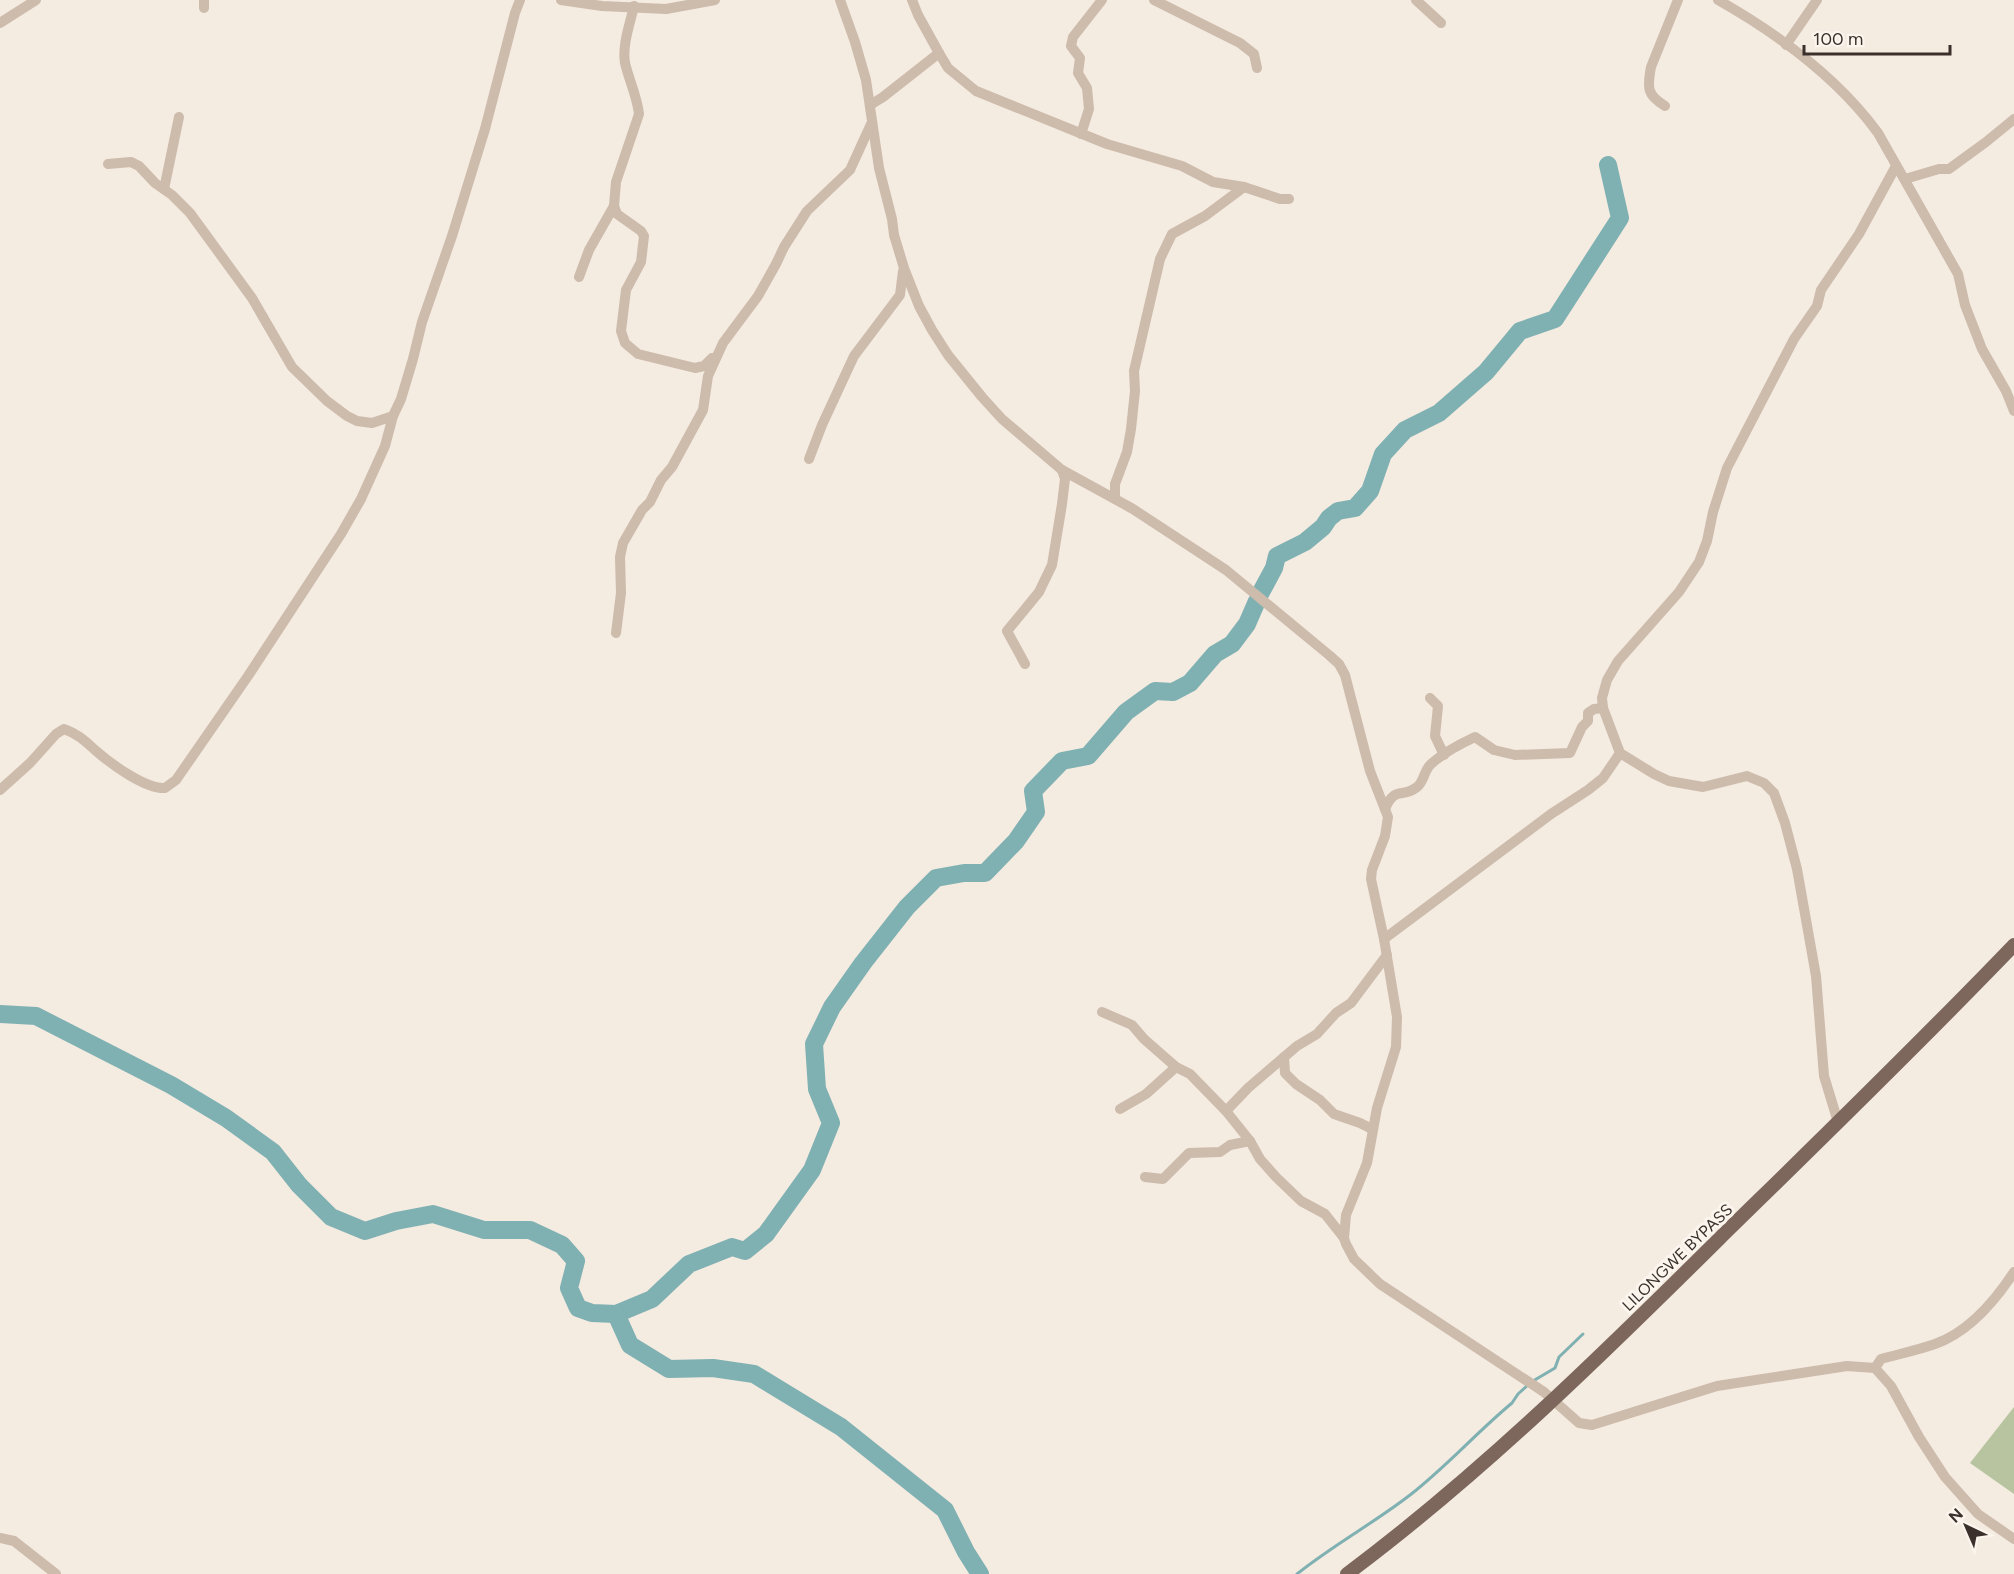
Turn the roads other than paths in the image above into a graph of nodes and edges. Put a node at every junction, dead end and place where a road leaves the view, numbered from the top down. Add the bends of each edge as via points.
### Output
1 (36, 0) edge
2 (520, 0) edge
3 (561, 0) edge
4 (715, 0) edge
5 (840, 0) edge
6 (912, 0) edge
7 (1102, 0) edge
8 (1154, 0) edge
9 (1416, 0) edge
10 (1678, 0) edge
11 (1718, 0) edge
12 (1817, 0) edge
13 (628, 4) edge
14 (0, 23) edge
15 (1441, 23) dead end
16 (1786, 45) junction
17 (939, 53) junction
18 (1257, 68) dead end
19 (870, 105) junction
20 (1665, 106) dead end
21 (179, 117) dead end
22 (2014, 119) edge
23 (872, 122) junction
24 (1082, 134) junction
25 (108, 164) dead end
26 (1896, 166) junction
27 (1905, 179) junction
28 (1244, 187) junction
29 (164, 189) junction
30 (1289, 199) dead end
31 (614, 206) junction
32 (904, 268) junction
33 (579, 277) dead end
34 (723, 343) junction
35 (2014, 411) edge
36 (393, 416) junction
37 (810, 459) dead end
38 (1062, 470) junction
39 (1115, 499) junction
40 (616, 633) dead end
41 (1025, 664) dead end
42 (1430, 698) dead end
43 (1603, 708) junction
44 (1620, 753) junction
45 (1444, 755) junction
46 (0, 790) edge
47 (1385, 809) junction
48 (1384, 939) junction
49 (2014, 945) edge
50 (1387, 956) junction
51 (1102, 1012) dead end
52 (1284, 1057) junction
53 (1176, 1067) junction
54 (1120, 1109) dead end
55 (1226, 1111) junction
56 (1838, 1122) junction
57 (1372, 1129) junction
58 (1250, 1141) junction
59 (1145, 1177) dead end
60 (1344, 1238) junction
61 (2014, 1272) edge
62 (1875, 1368) junction
63 (1554, 1400) junction
64 (0, 1538) edge
65 (2014, 1539) edge
66 (56, 1574) edge
67 (1347, 1574) edge

1 - 14 street
2 - 36 street via 485,129
3 - 13 street via 602,6
4 - 13 street via 666,9
5 - 19 street via 861,62
6 - 17 street
7 - 24 street via 1073,37 1071,46 1080,58 1078,73 1086,88 1089,109
8 - 18 street via 1240,42 1254,54
9 - 15 street
10 - 20 street via 1648,78 1653,99
11 - 16 street
12 - 16 street
13 - 31 street via 624,53 639,114 616,182
16 - 26 street via 1841,90 1864,115
17 - 19 street
17 - 24 street via 948,68 976,91
19 - 23 street
21 - 29 street
22 - 27 street via 1949,169
23 - 32 street via 879,168
23 - 34 street via 850,170 807,211 758,296
24 - 28 street via 1182,166 1214,182
25 - 29 street via 131,162
26 - 27 street
26 - 43 street via 1859,234 1821,290 1817,306 1794,339 1726,468 1699,562 1679,592 1617,661 1607,680
27 - 35 street via 1958,274 1982,350
28 - 30 street
28 - 39 street via 1172,234 1160,259 1134,371 1131,429 1115,484
29 - 36 street via 189,213 252,297 291,367 327,401 357,421 372,423
31 - 33 street
31 - 34 street via 617,214 644,236 641,262 626,290 621,331 625,343 638,354 695,368 708,364
32 - 37 street via 900,295 854,356
32 - 38 street via 932,330 963,375 1002,419
34 - 40 street via 708,376 703,410 623,543
36 - 46 street via 385,446 341,534 171,785 150,786 64,729
38 - 39 street
38 - 41 street via 1065,479 1052,565 1039,592 1007,631
39 - 47 street via 1226,570 1339,663
42 - 45 street via 1438,706 1435,736
43 - 44 street
43 - 45 street via 1588,713 1588,721 1581,727 1570,753 1515,755 1494,750 1475,737
44 - 48 street via 1596,784
44 - 56 street via 1669,781 1703,787 1747,776 1764,783 1774,793 1797,868 1815,976 1824,1076
45 - 47 street via 1429,765 1419,786 1389,798
47 - 48 street via 1387,826 1371,879
48 - 50 street
49 - 56 main road, LILONGWE BYPASS
50 - 52 street via 1351,1003
50 - 57 street via 1397,1017 1396,1047
51 - 53 street via 1132,1025
52 - 55 street
52 - 57 street via 1285,1072 1296,1084 1334,1114
53 - 54 street via 1146,1094
53 - 55 street via 1190,1074
55 - 58 street
56 - 63 main road, LILONGWE BYPASS
57 - 60 street via 1367,1163 1346,1215
58 - 59 street via 1230,1145 1220,1152 1189,1153 1163,1179
58 - 60 street via 1260,1159 1290,1192 1325,1214
60 - 63 street via 1354,1259 1380,1284
61 - 62 street via 1983,1312 1953,1335 1881,1359
62 - 63 street via 1847,1366 1717,1386 1592,1425 1579,1423
62 - 65 street via 1891,1386 1945,1477 1978,1514
63 - 67 main road, LILONGWE BYPASS
64 - 66 street via 14,1541

